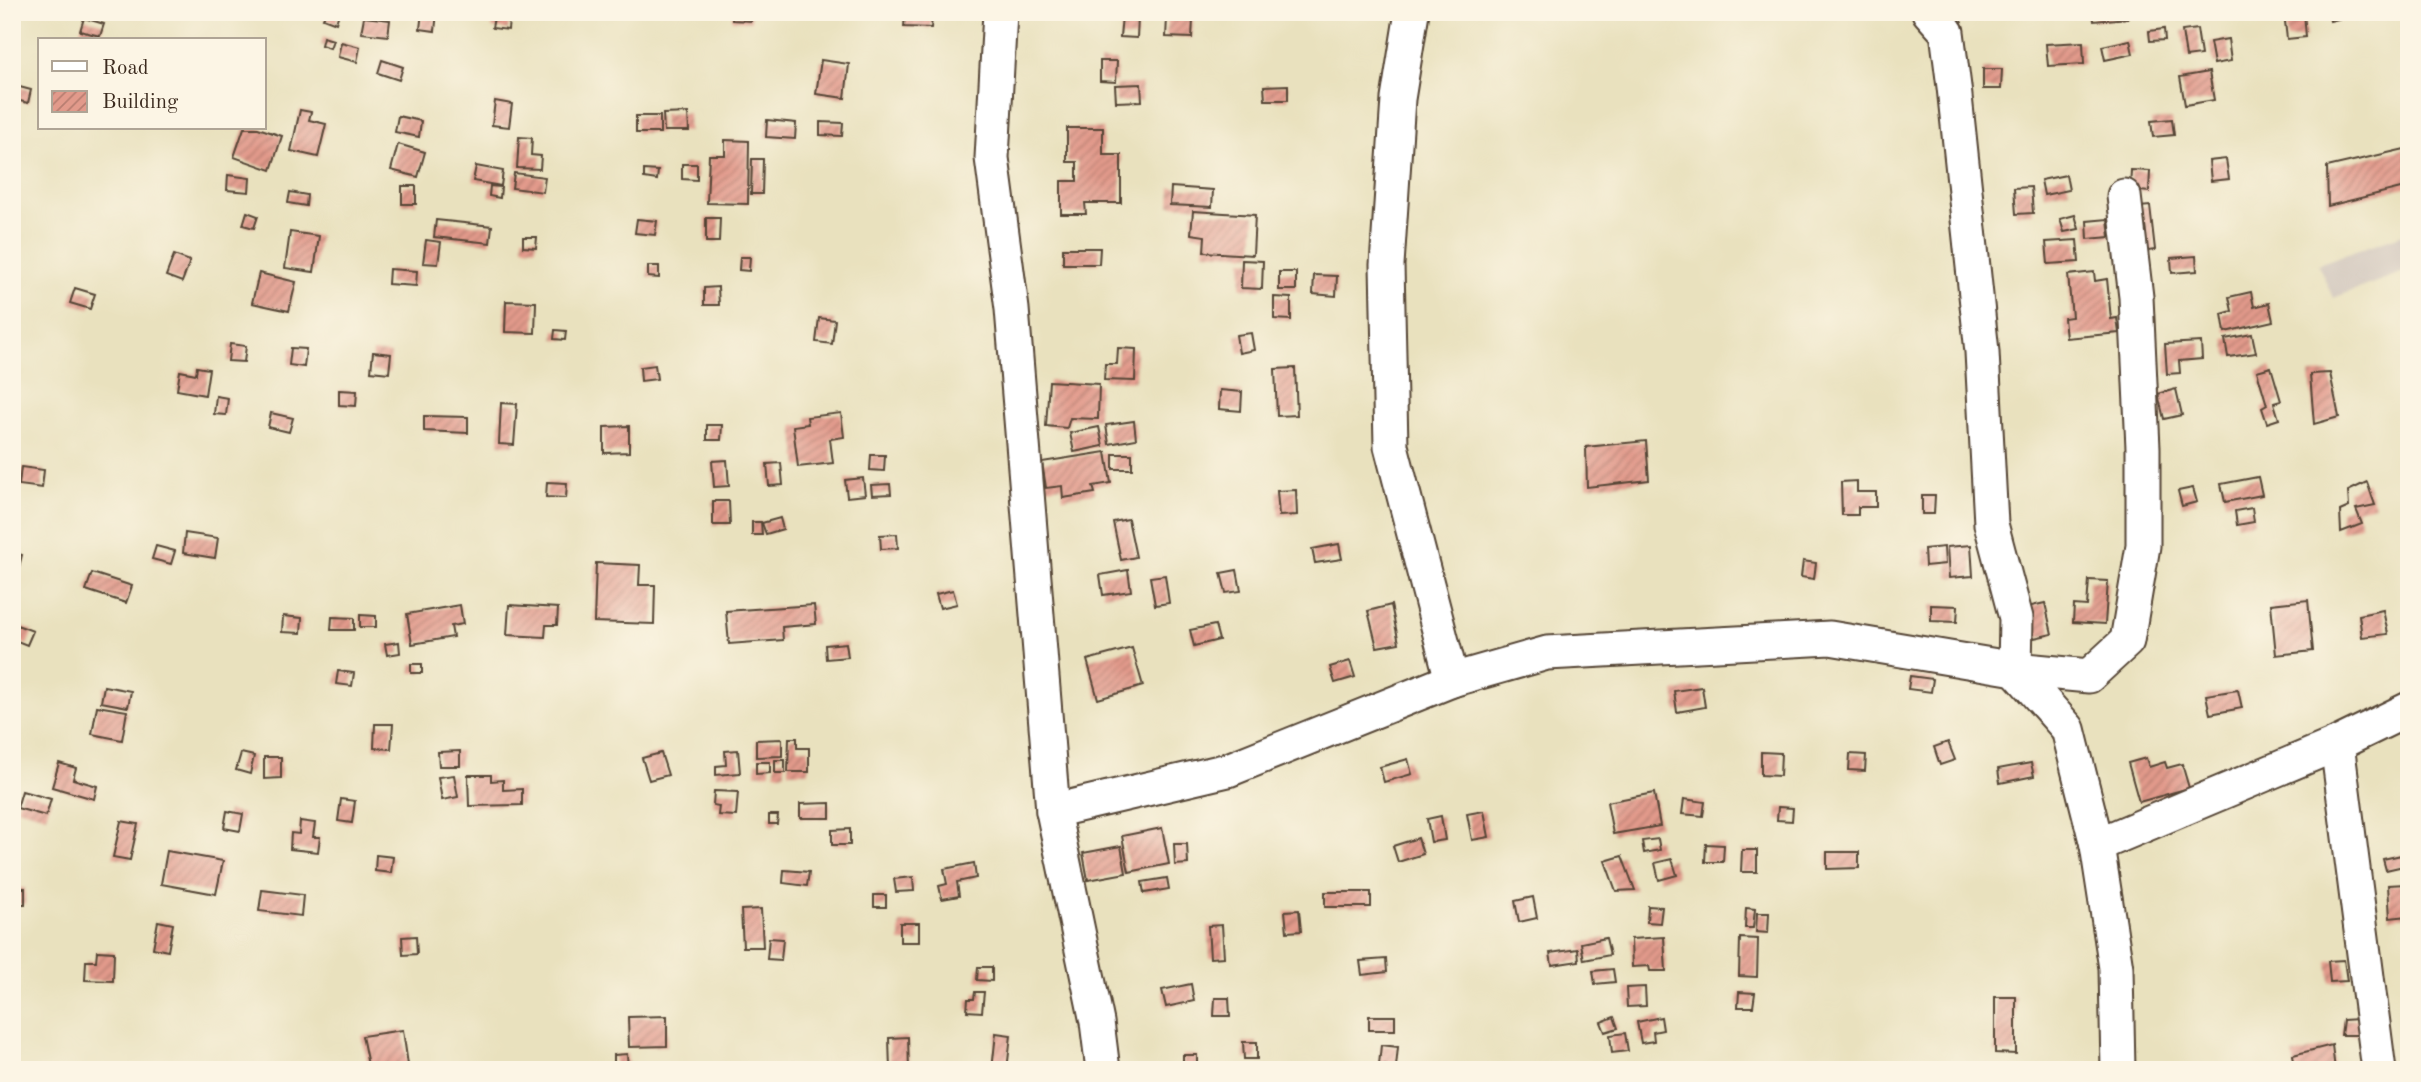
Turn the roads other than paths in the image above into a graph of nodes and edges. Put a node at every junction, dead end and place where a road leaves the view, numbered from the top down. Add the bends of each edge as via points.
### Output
1 (1000, 12) edge
2 (1412, 12) edge
3 (1929, 12) edge
4 (2124, 196) dead end
5 (2015, 669) junction
6 (1452, 680) junction
7 (2409, 709) edge
8 (2337, 744) junction
9 (1053, 811) junction
10 (2096, 845) junction
11 (1103, 1070) edge
12 (2118, 1070) edge
13 (2379, 1070) edge

1 - 9 street via 992,158 1013,309
2 - 6 street via 1398,99 1387,265 1391,446
3 - 5 street via 1947,32 1982,352 1991,524 2017,618
4 - 5 street via 2136,297 2143,448 2143,546 2127,641 2089,676
5 - 6 street via 1830,638 1806,638 1547,653
5 - 10 street via 2068,729
6 - 9 street via 1228,770
7 - 8 street
8 - 10 street
8 - 13 street
9 - 11 street
10 - 12 street via 2116,968

